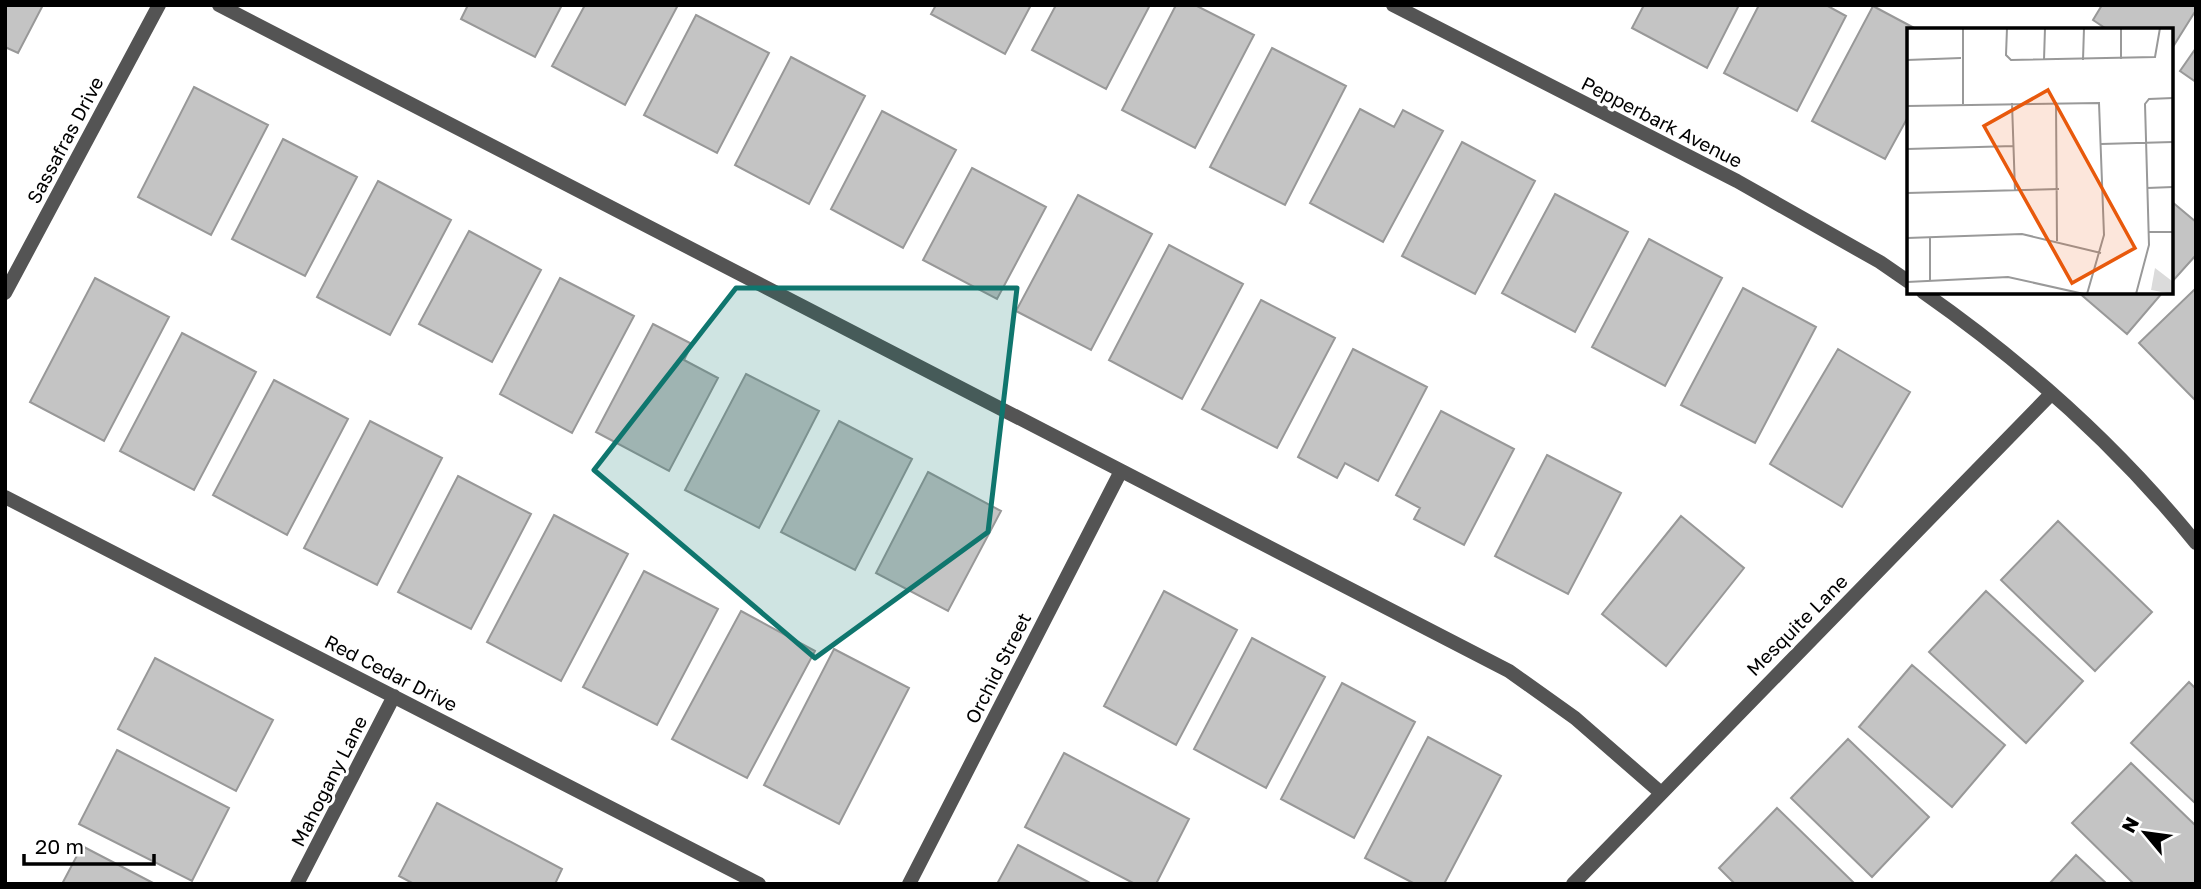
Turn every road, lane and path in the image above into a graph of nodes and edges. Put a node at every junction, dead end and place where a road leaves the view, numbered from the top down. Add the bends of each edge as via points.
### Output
1 (159, 5) edge
2 (219, 5) edge
3 (1393, 5) edge
4 (1907, 281) edge
5 (5, 293) edge
6 (1926, 294) edge
7 (2051, 394) junction
8 (1121, 471) junction
9 (5, 497) edge
10 (2196, 543) edge
11 (394, 696) junction
12 (1660, 792) junction
13 (297, 884) edge
14 (759, 884) edge
15 (909, 884) edge
16 (1573, 884) edge

1 - 5 street, Sassafras Drive
2 - 8 street
3 - 4 street, Pepperbark Avenue via 1737,181
6 - 7 street via 1979,332
7 - 10 street via 2161,500
7 - 12 street, Mesquite Lane
8 - 12 street via 1509,671 1575,718
8 - 15 street, Orchid Street
9 - 11 street, Red Cedar Drive
11 - 13 street, Mahogany Lane
11 - 14 street, Red Cedar Drive
12 - 16 street, Mesquite Lane

